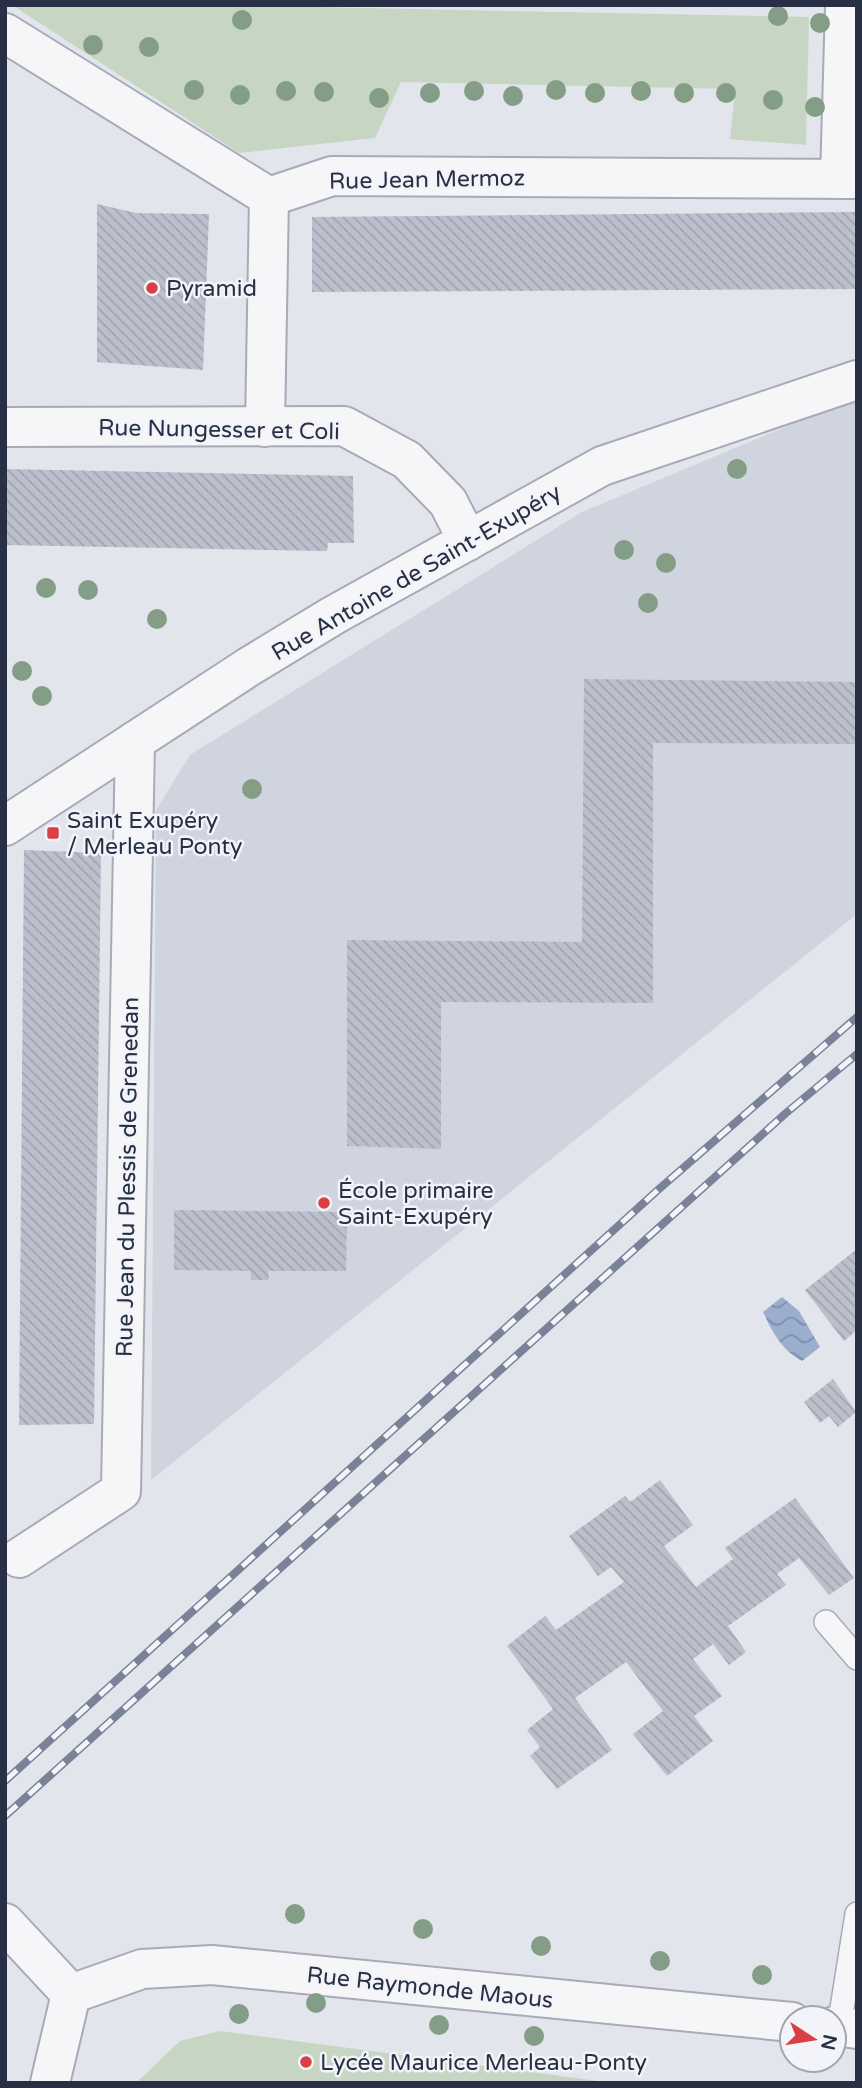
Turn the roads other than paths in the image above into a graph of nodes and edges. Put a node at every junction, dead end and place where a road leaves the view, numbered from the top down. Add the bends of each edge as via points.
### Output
1 (845, 5) edge
2 (5, 33) edge
3 (849, 179) edge
4 (269, 197) junction
5 (857, 380) edge
6 (5, 427) edge
7 (265, 427) junction
8 (468, 541) junction
9 (135, 741) junction
10 (5, 826) edge
11 (19, 1558) dead end
12 (826, 1622) dead end
13 (857, 1658) edge
14 (857, 1914) edge
15 (5, 1923) edge
16 (71, 1994) junction
17 (846, 2004) edge
18 (778, 2021) edge
19 (50, 2083) edge

1 - 3 street
2 - 4 street
3 - 4 street, Rue Jean Mermoz via 332,176
4 - 7 street
5 - 8 street, Rue Antoine de Saint-Exupéry via 602,466
6 - 7 street, Rue Nungesser et Coli
7 - 8 street, Rue Nungesser et Coli via 344,426 407,460 447,502
8 - 9 street, Rue Antoine de Saint-Exupéry via 334,615
9 - 10 street, Rue Antoine de Saint-Exupéry
9 - 11 street, Rue Jean du Plessis de Grenedan via 121,1490
12 - 13 lane
14 - 17 lane
15 - 16 street
16 - 18 street, Rue Raymonde Maous via 142,1969 212,1965
16 - 19 street

